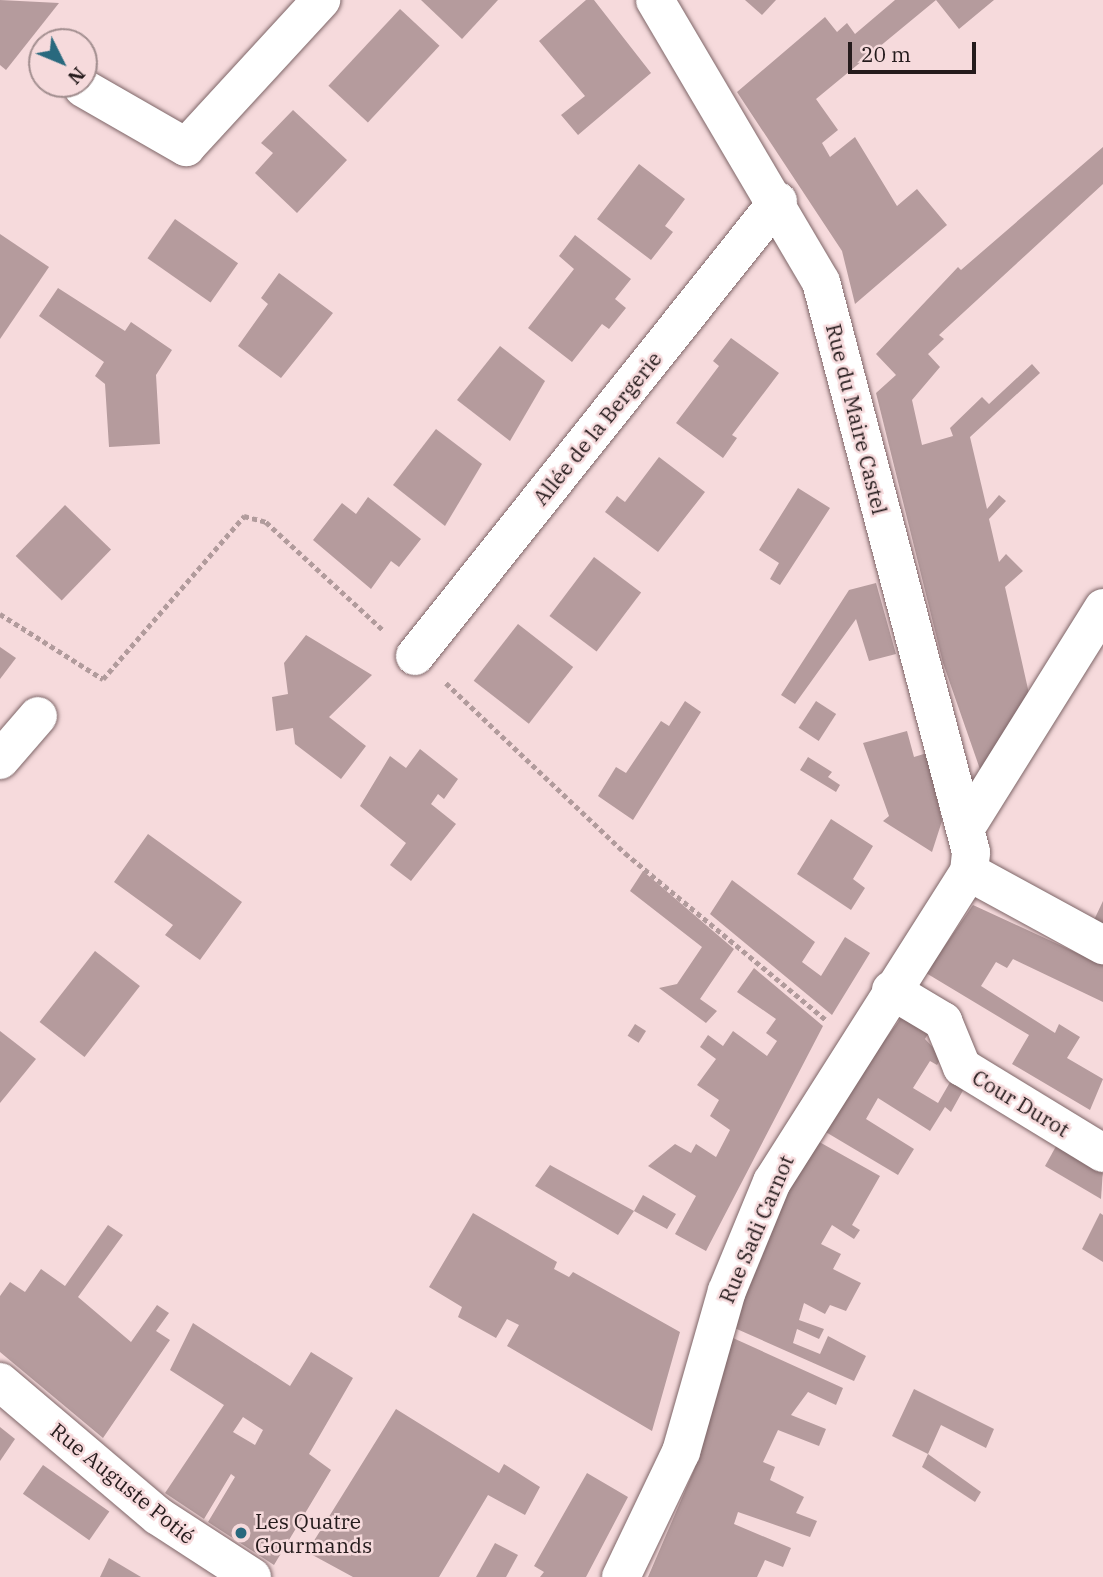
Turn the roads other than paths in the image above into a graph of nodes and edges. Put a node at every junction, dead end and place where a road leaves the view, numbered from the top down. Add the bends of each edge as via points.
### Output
1 (321, 0) edge
2 (655, 0) edge
3 (98, 97) edge
4 (778, 201) junction
5 (1103, 608) edge
6 (415, 656) road end
7 (38, 716) dead end
8 (0, 760) edge
9 (967, 826) junction
10 (969, 872) junction
11 (1103, 945) edge
12 (891, 990) junction
13 (1103, 1153) edge
14 (0, 1382) edge
15 (252, 1577) edge
16 (621, 1577) edge

1 - 3 street via 186,147
2 - 4 street, Rue du Maire Castel
4 - 6 street, Allée de la Bergerie
4 - 9 street, Rue du Maire Castel via 831,310 912,646
5 - 9 street
7 - 8 street
9 - 10 street, Rue du Maire Castel
10 - 11 street
10 - 12 street, Rue Sadi Carnot
12 - 13 street, Cour Durot via 943,1021 962,1067
12 - 16 street, Rue Sadi Carnot via 772,1182 727,1291 681,1452
14 - 15 street, Rue Auguste Potié via 158,1516

